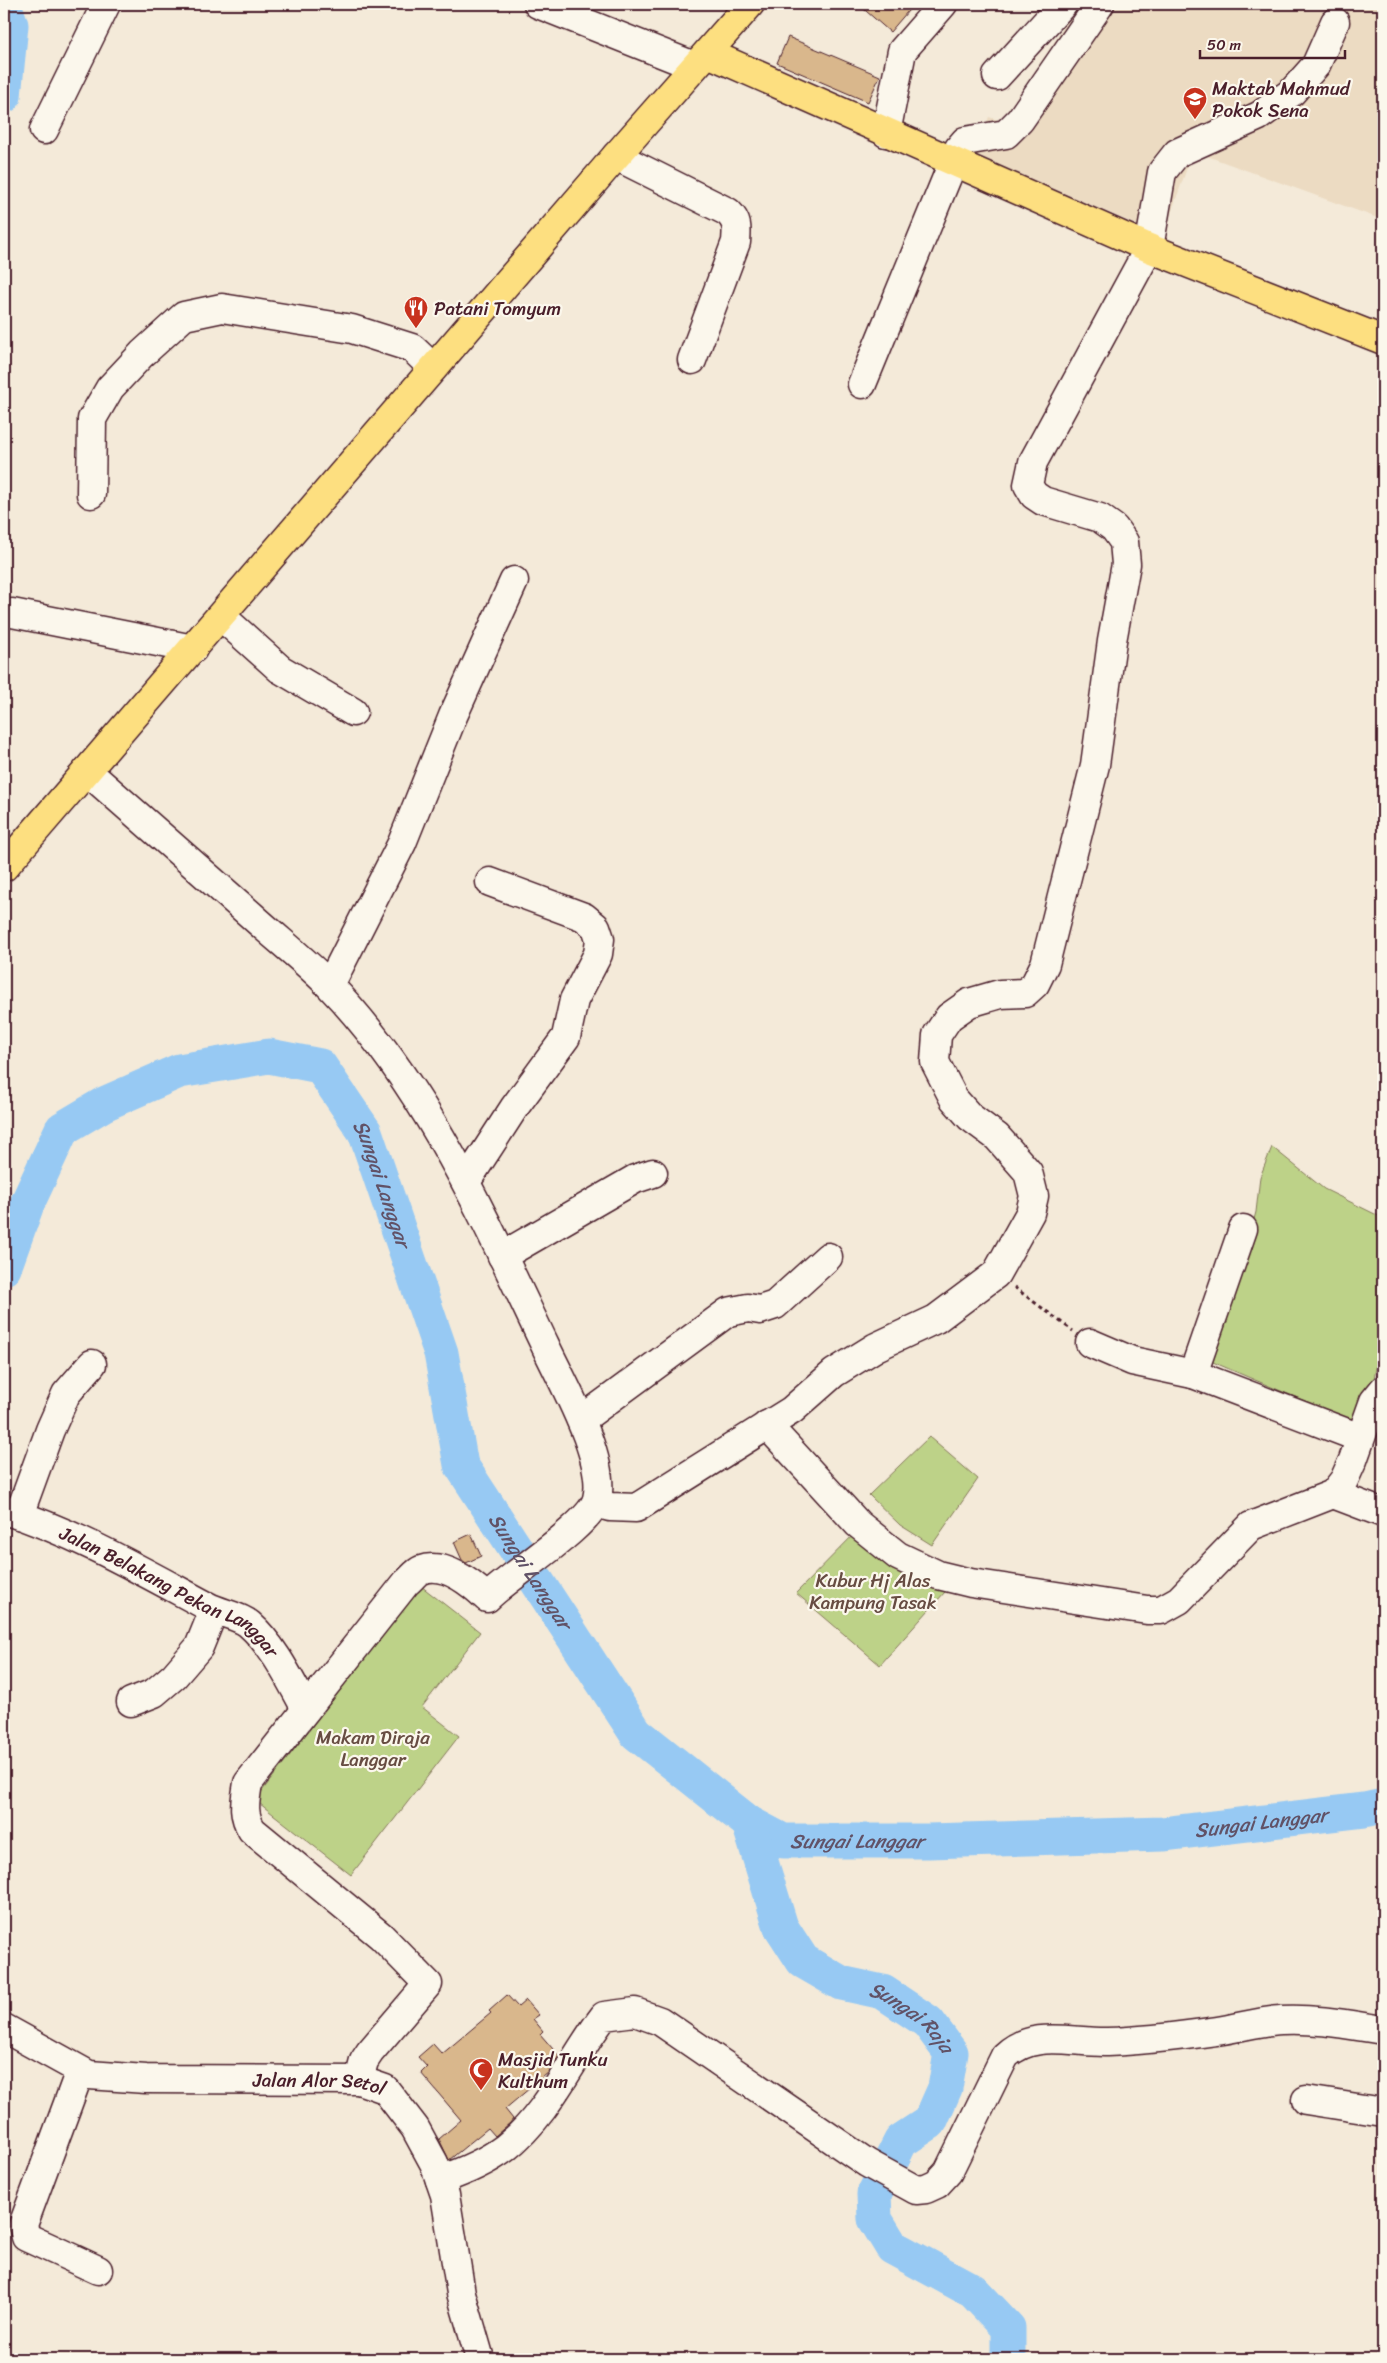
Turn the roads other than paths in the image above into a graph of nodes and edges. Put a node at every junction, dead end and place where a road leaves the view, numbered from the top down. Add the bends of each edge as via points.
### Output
1 (106, 4) edge
2 (538, 4) edge
3 (750, 4) edge
4 (944, 4) edge
5 (1063, 4) edge
6 (1100, 4) edge
7 (1335, 22) dead end
8 (701, 60) junction
9 (997, 76) dead end
10 (44, 130) dead end
11 (886, 133) junction
12 (616, 156) junction
13 (952, 162) junction
14 (1149, 248) junction
15 (1383, 340) edge
16 (692, 360) dead end
17 (433, 368) junction
18 (862, 384) dead end
19 (91, 494) dead end
20 (514, 581) dead end
21 (12, 613) dead end
22 (221, 616) junction
23 (193, 649) junction
24 (352, 712) dead end
25 (87, 771) junction
26 (4, 867) edge
27 (490, 882) dead end
28 (330, 985) junction
29 (653, 1173) dead end
30 (466, 1182) junction
31 (1243, 1228) dead end
32 (502, 1256) junction
33 (828, 1257) dead end
34 (1090, 1343) road end
35 (92, 1364) dead end
36 (1193, 1374) junction
37 (1383, 1390) edge
38 (581, 1420) junction
39 (767, 1425) junction
40 (1360, 1438) junction
41 (1333, 1494) junction
42 (596, 1503) junction
43 (12, 1513) edge
44 (1383, 1513) edge
45 (214, 1610) junction
46 (131, 1702) dead end
47 (306, 1709) junction
48 (4, 2028) edge
49 (1383, 2030) edge
50 (80, 2071) junction
51 (359, 2080) junction
52 (1306, 2100) dead end
53 (1383, 2112) edge
54 (440, 2180) junction
55 (98, 2270) dead end
56 (480, 2359) edge

1 - 10 street
2 - 8 street
3 - 8 main road
4 - 11 street via 902,52
5 - 9 street
6 - 13 street via 1020,120 1006,134 965,142
7 - 14 street via 1316,65 1292,92 1259,116 1177,153 1162,172
8 - 11 main road
8 - 12 main road
11 - 13 main road
12 - 16 street via 728,212 736,220 736,242
12 - 17 main road
13 - 14 main road
13 - 18 street
14 - 15 main road
14 - 39 street via 1033,462 1028,485 1043,501 1100,518 1114,528 1124,542 1126,564 1094,765 1045,964 1035,984 1024,993 1000,994 969,1003 949,1017 937,1035 935,1062 954,1099 970,1117 997,1137 1028,1172 1034,1196 1030,1213 996,1274 936,1319 876,1347 834,1372 792,1410
17 - 19 street via 412,348 352,329 222,308 184,316 110,388 92,419
17 - 22 main road
20 - 28 street via 453,716 402,843
21 - 23 street
22 - 23 main road
22 - 24 street via 280,668
23 - 25 main road
25 - 26 main road
25 - 28 street
27 - 30 street via 584,917 596,927 600,939 598,954 574,1000 566,1037
28 - 30 street via 379,1044 432,1122
29 - 32 street via 635,1179
30 - 32 street
31 - 36 street
32 - 38 street
33 - 38 street via 775,1305 760,1310 748,1308 728,1312
34 - 36 street via 1132,1361
35 - 43 street via 66,1394
36 - 40 street
37 - 40 street via 1374,1401
38 - 42 street via 600,1485
39 - 41 street via 858,1524 898,1556 938,1575 972,1583 1147,1610 1161,1610 1179,1600 1251,1526
39 - 42 street via 636,1508
40 - 41 street via 1344,1480
41 - 44 street
42 - 47 street via 577,1524 487,1598 448,1571 436,1567 420,1570 406,1583
43 - 45 street, Jalan Belakang Pekan Langgar via 98,1547
45 - 46 street via 199,1647 174,1676 154,1692
45 - 47 street, Jalan Belakang Pekan Langgar via 246,1622 263,1638
47 - 51 street via 248,1783 244,1808 246,1820 252,1830 381,1936 428,1984 370,2052
48 - 50 street, Jalan Alor Setol
49 - 54 street via 1280,2020 1174,2037 1106,2042 1031,2041 1015,2047 1005,2056 948,2172 938,2184 916,2190 867,2163 660,2021 635,2012 604,2016 524,2132 478,2165
50 - 51 street, Jalan Alor Setol via 89,2075 146,2079
50 - 55 street via 23,2231 26,2237
51 - 54 street, Jalan Alor Setol via 385,2089 415,2128
52 - 53 street
54 - 56 street, Jalan Alor Setol via 461,2293

